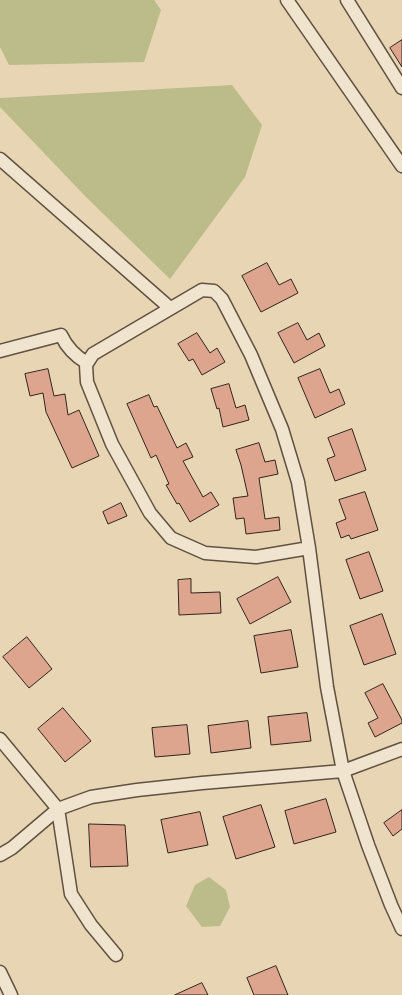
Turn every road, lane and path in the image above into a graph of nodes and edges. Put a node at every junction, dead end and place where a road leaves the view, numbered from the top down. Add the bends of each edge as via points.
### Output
1 (287, 0) edge
2 (347, 0) edge
3 (402, 88) edge
4 (0, 158) edge
5 (402, 166) edge
6 (170, 308) junction
7 (0, 351) edge
8 (87, 362) junction
9 (309, 548) junction
10 (0, 739) edge
11 (402, 749) edge
12 (343, 771) junction
13 (58, 809) junction
14 (0, 855) edge
15 (402, 929) edge
16 (116, 955) dead end
17 (0, 972) edge
18 (11, 995) edge

1 - 5 street
2 - 3 street
4 - 6 street
6 - 8 street via 93,354
6 - 9 street via 202,290 214,291 222,299 251,355 282,429 298,482
7 - 8 street via 61,335 69,349
8 - 9 street via 87,382 112,444 150,514 171,538 205,553 256,557
9 - 12 street via 327,687
10 - 13 street
11 - 12 street
12 - 13 street via 138,790 91,798
12 - 15 street
13 - 14 street
13 - 16 street via 72,894
17 - 18 street

